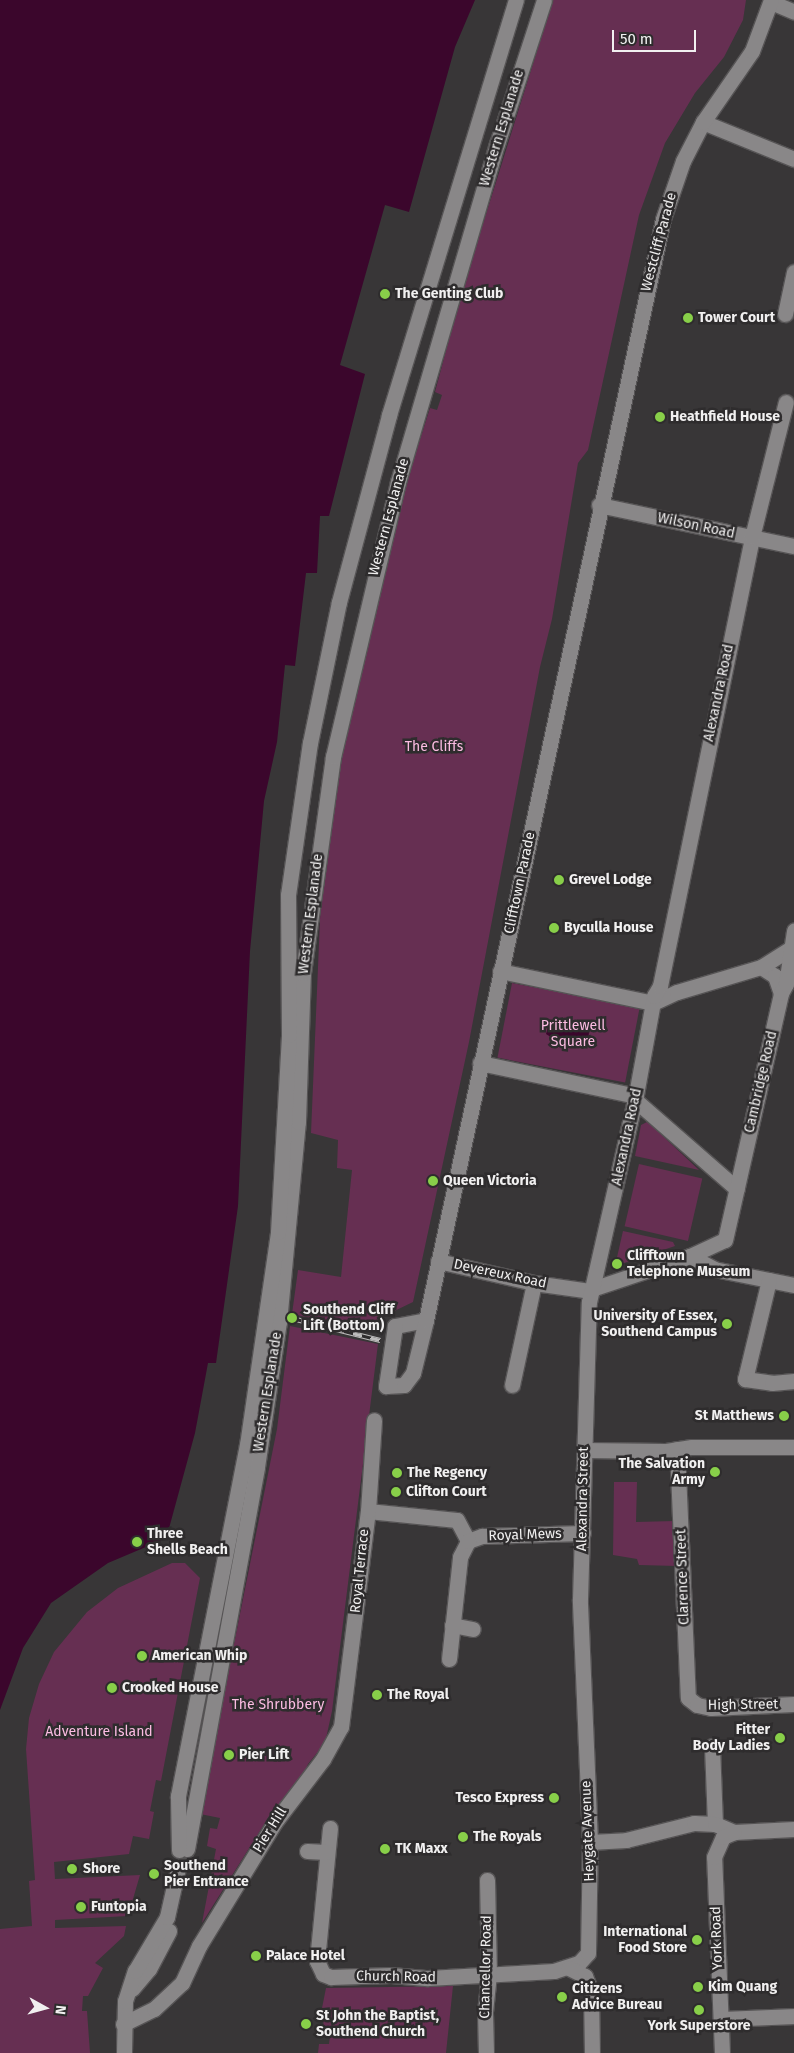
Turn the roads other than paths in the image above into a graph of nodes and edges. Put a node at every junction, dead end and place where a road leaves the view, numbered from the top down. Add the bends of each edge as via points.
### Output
1 (516, 0) edge
2 (544, 0) edge
3 (771, 1) edge
4 (794, 12) edge
5 (703, 122) junction
6 (794, 160) edge
7 (794, 272) edge
8 (785, 314) dead end
9 (786, 402) dead end
10 (599, 505) junction
11 (752, 538) junction
12 (794, 546) edge
13 (794, 931) edge
14 (790, 949) junction
15 (761, 967) junction
16 (500, 971) junction
17 (781, 993) junction
18 (660, 995) junction
19 (480, 1063) junction
20 (636, 1098) junction
21 (736, 1189) junction
22 (690, 1256) junction
23 (438, 1261) junction
24 (769, 1280) junction
25 (534, 1283) junction
26 (794, 1285) edge
27 (592, 1290) junction
28 (426, 1320) dead end
29 (794, 1382) edge
30 (512, 1385) dead end
31 (374, 1420) dead end
32 (794, 1447) edge
33 (677, 1449) junction
34 (584, 1450) junction
35 (368, 1511) junction
36 (583, 1533) junction
37 (468, 1541) junction
38 (452, 1625) junction
39 (473, 1629) dead end
40 (449, 1659) dead end
41 (692, 1702) joint
42 (794, 1704) edge
43 (585, 1710) joint
44 (342, 1722) joint
45 (712, 1746) dead end
46 (715, 1824) junction
47 (330, 1828) dead end
48 (794, 1829) edge
49 (734, 1832) junction
50 (590, 1842) junction
51 (308, 1851) dead end
52 (326, 1852) junction
53 (487, 1880) dead end
54 (569, 1968) junction
55 (489, 1975) junction
56 (129, 1992) junction
57 (794, 2016) edge
58 (723, 2019) junction
59 (122, 2024) junction
60 (124, 2053) edge
61 (486, 2053) edge
62 (592, 2053) edge
63 (722, 2053) edge

1 - 2 street, Western Esplanade via 389,415 339,602 310,743 288,895 288,1035 278,1232 247,1445 177,1804 183,1850 278,1330 298,1122 303,973 333,757 402,466 512,95
3 - 4 street
3 - 5 street, Westcliff Parade via 752,51
5 - 6 street
5 - 10 street, Westcliff Parade via 662,219
7 - 8 street
9 - 11 street, Alexandra Road
10 - 11 street, Wilson Road
10 - 16 street, Clifftown Parade
11 - 12 street, Wilson Road
11 - 18 street, Alexandra Road
13 - 14 street, Cambridge Road
14 - 15 street
14 - 17 street, Cambridge Road via 786,984
15 - 17 street via 775,976
15 - 18 street
16 - 18 street
16 - 19 street, Clifftown Parade
17 - 21 street, Cambridge Road
18 - 20 street, Alexandra Road
19 - 20 street
19 - 23 street, Clifftown Parade
20 - 21 street
20 - 27 street, Alexandra Road
21 - 22 street, Cambridge Road via 728,1234 721,1244
22 - 24 street via 714,1269
22 - 27 street
23 - 25 street, Devereux Road
23 - 28 street, Clifftown Parade
24 - 26 street
24 - 29 street via 745,1379
25 - 27 street, Devereux Road
25 - 30 street
27 - 34 street, Alexandra Street via 586,1342
31 - 35 street, Royal Terrace
32 - 33 street
33 - 34 street
33 - 41 street, Clarence Street via 687,1693
34 - 36 street, Alexandra Street
35 - 37 street, Royal Mews via 457,1520
35 - 44 street, Royal Terrace
36 - 37 street, Royal Mews via 482,1536
36 - 43 street, Alexandra Street via 580,1599
37 - 38 street, Royal Mews via 460,1557
38 - 39 street
38 - 40 street, Royal Mews
41 - 42 street, High Street via 711,1708
43 - 50 street, Heygate Avenue
44 - 59 street, Pier Hill via 323,1759 293,1794 252,1859 199,1946 182,1983 154,2009
45 - 46 street
46 - 49 street
46 - 50 street via 687,1824 626,1840
47 - 52 street, Church Road
48 - 49 street
49 - 58 street, York Road via 721,1841 714,1857 719,2009
50 - 54 street, Heygate Avenue via 588,1953 580,1963
51 - 52 street
52 - 55 street, Church Road via 317,1961 323,1974 331,1977 390,1974 428,1978
53 - 55 street, Chancellor Road
54 - 55 street, Church Road
54 - 62 street via 585,1976 591,1992
55 - 61 street, Chancellor Road via 485,2012
56 - 56 street via 135,1971 167,1917 181,1868 168,1935 149,1970
56 - 59 street
57 - 58 street
58 - 63 street, York Road
59 - 60 street

